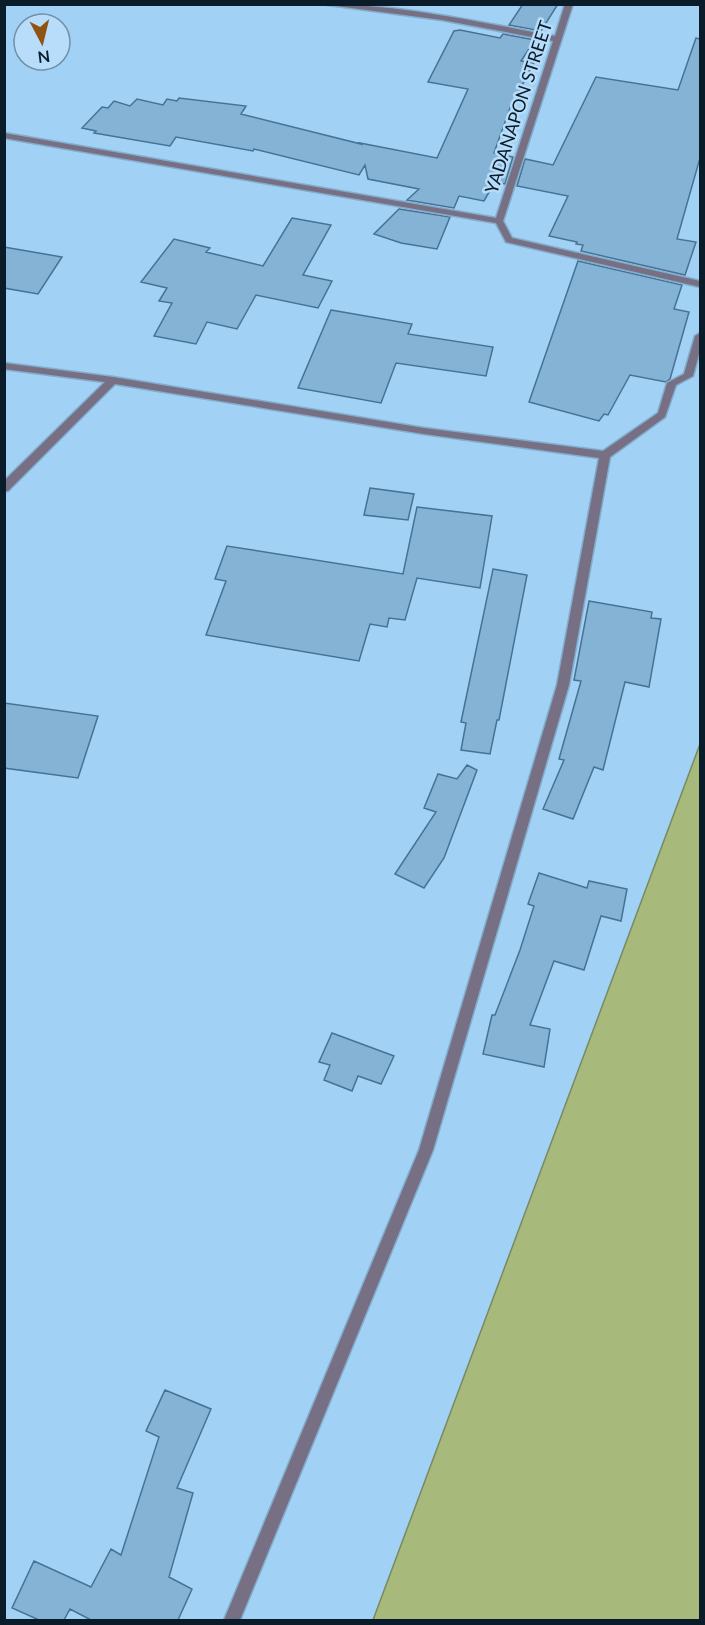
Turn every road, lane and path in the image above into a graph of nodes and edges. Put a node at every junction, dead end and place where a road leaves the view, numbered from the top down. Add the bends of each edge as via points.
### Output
1 (324, 4) edge
2 (569, 4) edge
3 (556, 39) junction
4 (4, 135) edge
5 (499, 221) junction
6 (700, 284) edge
7 (700, 336) edge
8 (4, 366) edge
9 (114, 380) junction
10 (605, 455) junction
11 (4, 488) edge
12 (232, 1620) edge

1 - 3 street via 442,18
2 - 3 street, YADANAPON STREET
3 - 5 street, YADANAPON STREET
4 - 5 street
5 - 6 street via 509,240
7 - 10 street via 688,376 672,383 662,416
8 - 9 street
9 - 10 street via 305,413
9 - 11 street
10 - 12 street via 563,684 426,1150

